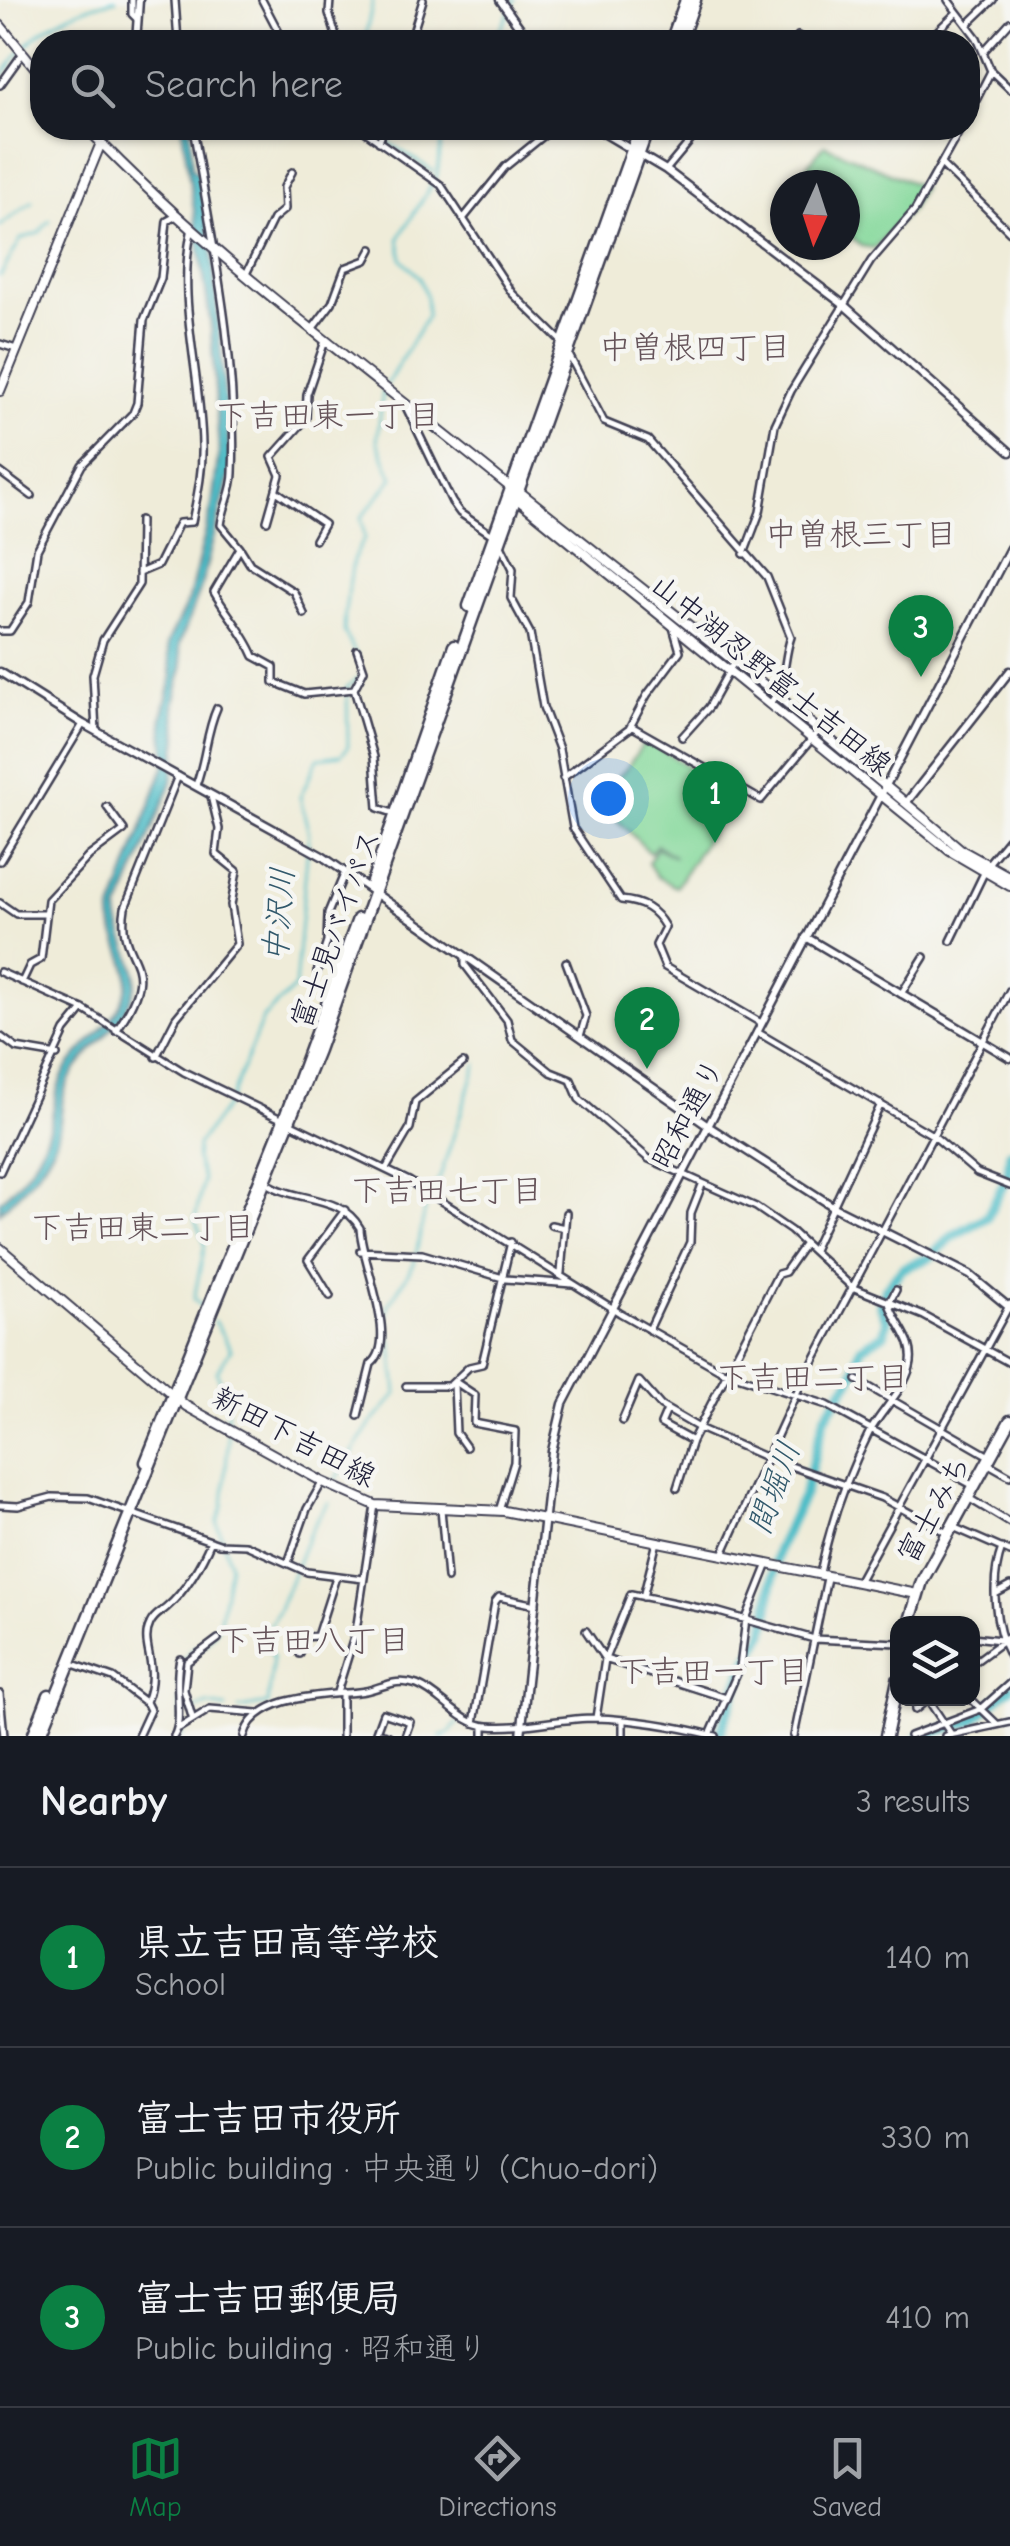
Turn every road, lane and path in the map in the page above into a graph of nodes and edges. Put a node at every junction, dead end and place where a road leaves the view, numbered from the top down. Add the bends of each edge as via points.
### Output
1 (136, 0) edge
2 (176, 0) edge
3 (262, 0) edge
4 (330, 0) edge
5 (423, 0) edge
6 (500, 0) edge
7 (686, 0) edge
8 (695, 0) edge
9 (948, 0) edge
10 (993, 0) edge
11 (955, 14) junction
12 (1010, 22) edge
13 (0, 24) edge
14 (966, 26) junction
15 (137, 30) edge
16 (177, 30) edge
17 (278, 30) edge
18 (334, 30) edge
19 (414, 30) edge
20 (521, 30) edge
21 (675, 30) edge
22 (684, 30) edge
23 (938, 30) edge
24 (969, 30) edge
25 (980, 47) edge
26 (983, 52) junction
27 (24, 53) junction
28 (30, 61) edge
29 (991, 71) junction
30 (0, 85) edge
31 (1010, 89) edge
32 (980, 93) edge
33 (98, 140) edge
34 (102, 140) edge
35 (195, 140) edge
36 (376, 140) edge
37 (538, 140) edge
38 (617, 140) edge
39 (638, 140) edge
40 (641, 140) edge
41 (691, 140) edge
42 (956, 140) edge
43 (379, 142) joint
44 (101, 143) junction
45 (636, 150) junction
46 (942, 165) junction
47 (666, 170) junction
48 (292, 172) dead end
49 (178, 215) junction
50 (463, 219) junction
51 (194, 227) junction
52 (1010, 232) edge
53 (212, 242) junction
54 (372, 249) dead end
55 (246, 275) junction
56 (844, 305) junction
57 (314, 328) junction
58 (326, 338) junction
59 (0, 344) edge
60 (16, 349) junction
61 (566, 349) junction
62 (0, 391) edge
63 (400, 397) junction
64 (1010, 452) edge
65 (0, 472) edge
66 (276, 491) junction
67 (516, 492) junction
68 (32, 496) dead end
69 (140, 520) dead end
70 (267, 522) dead end
71 (316, 540) dead end
72 (497, 540) junction
73 (240, 548) junction
74 (1010, 548) edge
75 (744, 554) junction
76 (140, 573) junction
77 (304, 614) dead end
78 (675, 624) junction
79 (0, 631) edge
80 (357, 650) dead end
81 (732, 665) junction
82 (1010, 671) edge
83 (0, 672) edge
84 (354, 689) junction
85 (774, 698) junction
86 (218, 708) dead end
87 (83, 724) junction
88 (630, 726) junction
89 (96, 731) junction
90 (817, 733) junction
91 (682, 737) dead end
92 (177, 775) junction
93 (562, 778) junction
94 (196, 785) junction
95 (884, 789) junction
96 (211, 794) junction
97 (906, 803) junction
98 (107, 807) dead end
99 (396, 813) junction
100 (1010, 837) edge
101 (0, 861) edge
102 (986, 869) junction
103 (345, 872) junction
104 (1010, 877) edge
105 (1010, 886) edge
106 (372, 891) junction
107 (0, 903) edge
108 (44, 914) junction
109 (806, 937) junction
110 (951, 941) dead end
111 (465, 957) junction
112 (924, 957) dead end
113 (566, 962) dead end
114 (0, 972) edge
115 (317, 972) dead end
116 (22, 982) junction
117 (1010, 990) edge
118 (901, 994) junction
119 (83, 1009) junction
120 (762, 1022) junction
121 (116, 1031) junction
122 (756, 1032) junction
123 (0, 1036) edge
124 (579, 1039) junction
125 (982, 1041) junction
126 (56, 1055) junction
127 (156, 1057) junction
128 (1010, 1058) edge
129 (462, 1063) dead end
130 (880, 1104) junction
131 (287, 1122) junction
132 (708, 1126) junction
133 (934, 1136) junction
134 (386, 1169) junction
135 (0, 1172) edge
136 (683, 1173) junction
137 (267, 1183) junction
138 (702, 1184) junction
139 (1010, 1186) edge
140 (834, 1207) junction
141 (345, 1210) junction
142 (566, 1213) dead end
143 (551, 1226) dead end
144 (565, 1228) junction
145 (882, 1232) junction
146 (511, 1242) junction
147 (804, 1245) junction
148 (0, 1248) edge
149 (360, 1251) junction
150 (812, 1252) junction
151 (561, 1274) junction
152 (502, 1278) junction
153 (576, 1284) junction
154 (852, 1287) junction
155 (896, 1290) dead end
156 (330, 1296) dead end
157 (884, 1301) junction
158 (1010, 1306) edge
159 (613, 1308) junction
160 (209, 1316) junction
161 (649, 1330) junction
162 (984, 1349) junction
163 (1010, 1363) edge
164 (729, 1370) junction
165 (857, 1380) dead end
166 (455, 1384) junction
167 (406, 1386) dead end
168 (796, 1392) junction
169 (175, 1398) junction
170 (891, 1399) junction
171 (667, 1410) junction
172 (358, 1416) dead end
173 (1010, 1421) edge
174 (622, 1422) dead end
175 (699, 1428) junction
176 (943, 1428) junction
177 (871, 1430) junction
178 (692, 1440) junction
179 (466, 1447) dead end
180 (765, 1458) junction
181 (925, 1458) junction
182 (989, 1460) junction
183 (1010, 1476) edge
184 (323, 1482) junction
185 (845, 1486) junction
186 (974, 1486) junction
187 (677, 1488) dead end
188 (967, 1497) junction
189 (0, 1505) edge
190 (375, 1505) junction
191 (898, 1505) junction
192 (441, 1510) junction
193 (499, 1511) junction
194 (127, 1515) junction
195 (545, 1518) junction
196 (1010, 1523) edge
197 (949, 1529) junction
198 (211, 1541) junction
199 (657, 1541) junction
200 (1002, 1548) junction
201 (1010, 1552) edge
202 (723, 1554) junction
203 (288, 1562) junction
204 (772, 1565) junction
205 (336, 1576) junction
206 (824, 1576) junction
207 (448, 1578) dead end
208 (363, 1579) junction
209 (858, 1582) junction
210 (1010, 1586) edge
211 (996, 1593) junction
212 (917, 1594) junction
213 (642, 1597) junction
214 (536, 1604) junction
215 (911, 1616) edge
216 (746, 1619) junction
217 (586, 1632) dead end
218 (980, 1637) edge
219 (1007, 1638) edge
220 (218, 1639) dead end
221 (814, 1640) junction
222 (890, 1643) edge
223 (300, 1654) dead end
224 (980, 1658) edge
225 (1010, 1658) edge
226 (180, 1659) dead end
227 (605, 1659) junction
228 (70, 1663) junction
229 (1010, 1683) edge
230 (339, 1692) junction
231 (0, 1694) edge
232 (726, 1698) junction
233 (146, 1703) junction
234 (892, 1706) edge
235 (920, 1706) edge
236 (933, 1706) edge
237 (978, 1706) edge
238 (981, 1709) junction
239 (915, 1710) dead end
240 (258, 1713) junction
241 (192, 1717) junction
242 (596, 1718) junction
243 (623, 1722) junction
244 (1010, 1722) edge
245 (474, 1723) junction
246 (522, 1724) junction
247 (998, 1724) junction
248 (945, 1725) junction
249 (484, 1726) junction
250 (654, 1726) junction
251 (178, 1728) junction
252 (950, 1735) edge
253 (4, 1736) edge
254 (33, 1736) edge
255 (40, 1736) edge
256 (138, 1736) edge
257 (174, 1736) edge
258 (244, 1736) edge
259 (342, 1736) edge
260 (389, 1736) edge
261 (405, 1736) edge
262 (484, 1736) edge
263 (520, 1736) edge
264 (623, 1736) edge
265 (653, 1736) edge
266 (713, 1736) edge
267 (794, 1736) edge
268 (886, 1736) edge
269 (910, 1736) edge

1 - 15 street
2 - 16 street
3 - 17 street
4 - 18 street
5 - 19 street
6 - 20 street
7 - 21 highway
8 - 22 highway
9 - 11 street
10 - 14 street
11 - 14 street
11 - 23 street
12 - 26 street
13 - 27 main road
14 - 24 street
25 - 26 street
26 - 29 street
27 - 28 main road
27 - 30 street
29 - 31 street
29 - 32 street
33 - 44 main road, 山中湖忍野富士吉田線
34 - 44 street
35 - 53 street
36 - 43 street
37 - 50 street via 504,167
38 - 45 street
39 - 45 highway, 富士見バイパス
40 - 45 highway, 富士見バイパス
41 - 47 street
42 - 46 street
43 - 50 street via 441,185
44 - 49 main road, 山中湖忍野富士吉田線
44 - 60 main road
45 - 47 street
45 - 61 highway, 富士見バイパス
46 - 52 street
46 - 56 street
47 - 56 street
48 - 55 street via 285,209 273,219
49 - 51 main road, 山中湖忍野富士吉田線
49 - 79 street via 168,221 161,278 144,320 133,413 82,465 37,550 26,612 10,632
50 - 61 street via 512,294
51 - 53 main road, 山中湖忍野富士吉田線
51 - 76 street via 186,271 200,476 192,522 180,523 160,563
53 - 55 main road, 山中湖忍野富士吉田線
53 - 73 street via 233,440 232,484 221,525
54 - 57 street via 366,260 345,268
55 - 57 main road, 山中湖忍野富士吉田線
56 - 64 street
56 - 75 street via 775,425 760,512
57 - 58 main road, 山中湖忍野富士吉田線
58 - 63 main road, 山中湖忍野富士吉田線
58 - 66 street via 306,418 272,457 279,469
59 - 60 street
60 - 62 main road
61 - 67 highway, 富士見バイパス
61 - 75 street via 604,422 648,440
63 - 67 main road, 山中湖忍野富士吉田線
63 - 72 street via 460,514
65 - 68 street
66 - 70 street
66 - 71 street via 324,524
67 - 72 highway, 富士見バイパス
67 - 78 main road, 山中湖忍野富士吉田線
67 - 81 main road, 山中湖忍野富士吉田線
69 - 76 street
72 - 93 street via 513,569 511,598 530,633
72 - 99 highway, 富士見バイパス
72 - 106 highway, 富士見バイパス
73 - 77 street via 250,564 294,592
73 - 84 street via 214,592 254,656 274,666 274,682 304,694
74 - 95 street, 昭和通り
75 - 85 street via 776,591 791,637
76 - 89 street via 132,600 101,644 93,675
78 - 81 main road, 山中湖忍野富士吉田線
78 - 88 street via 680,652
80 - 84 street via 364,670
81 - 85 main road, 山中湖忍野富士吉田線
81 - 91 street via 709,707
82 - 97 street
83 - 87 street
84 - 99 street via 374,758 378,808
85 - 90 main road, 山中湖忍野富士吉田線
86 - 94 street
87 - 89 street
87 - 101 street
88 - 90 street via 761,800
88 - 93 street
89 - 92 street
90 - 95 main road, 山中湖忍野富士吉田線
92 - 94 street
92 - 121 street via 124,908 141,981
93 - 120 street via 573,828 603,878 621,900 640,902 659,916 665,928 656,945 664,967
94 - 96 street
95 - 97 main road, 山中湖忍野富士吉田線
95 - 102 main road, 山中湖忍野富士吉田線 via 950,851
95 - 109 street, 昭和通り
96 - 103 street
96 - 127 street via 220,829 216,854 236,871 231,904 237,944 176,1018
97 - 102 main road, 山中湖忍野富士吉田線
98 - 108 street via 124,830 89,856 48,900
99 - 106 highway, 富士見バイパス
100 - 102 street
102 - 104 main road, 山中湖忍野富士吉田線
102 - 105 main road, 山中湖忍野富士吉田線
102 - 110 street
103 - 106 street
103 - 115 street via 328,914
106 - 111 street
106 - 131 highway, 富士見バイパス
107 - 108 street via 16,914
108 - 116 street via 41,959 30,964
109 - 118 street
109 - 120 street, 昭和通り
111 - 124 street
111 - 136 street via 508,1020 512,1040 571,1080 579,1099 635,1150
112 - 118 street
113 - 124 street via 586,1016
114 - 116 street
116 - 119 street
117 - 125 street
118 - 125 street
119 - 121 street
119 - 126 street
120 - 122 street, 昭和通り
121 - 127 street
122 - 130 street
122 - 132 street, 昭和通り
123 - 126 street via 16,1048
124 - 132 street
125 - 128 street
125 - 133 street
126 - 135 street
127 - 131 street
129 - 134 street via 416,1102 410,1128
130 - 133 street
130 - 140 street
131 - 134 street
131 - 137 highway, 富士見バイパス
131 - 160 highway, 富士見バイパス
132 - 136 street, 昭和通り
132 - 140 street
133 - 139 street via 970,1169
133 - 145 street
134 - 146 street
136 - 138 street
136 - 159 street, 昭和通り
137 - 141 street via 284,1195
137 - 160 highway, 富士見バイパス
138 - 147 street via 756,1206
138 - 161 street via 690,1242
140 - 145 street
140 - 150 street
141 - 149 street via 360,1228
141 - 156 street via 308,1260
142 - 144 street
143 - 144 street
144 - 151 street
145 - 154 street
145 - 158 street via 970,1276
146 - 151 street
146 - 152 street
147 - 150 street
147 - 164 street via 778,1274
148 - 169 main road, 新田下吉田線
149 - 152 street via 422,1254
149 - 172 street via 383,1342
150 - 154 street
151 - 153 street
152 - 153 street
152 - 166 street via 482,1364 469,1367
153 - 159 street
154 - 157 street
154 - 168 street
155 - 157 street
157 - 162 street
157 - 170 street via 908,1335 910,1366
158 - 162 street
159 - 161 street
159 - 195 street, 昭和通り via 558,1417
160 - 169 highway, 富士見バイパス
161 - 164 street
162 - 163 street
162 - 176 street
164 - 168 street
164 - 175 street
165 - 170 street
166 - 167 street
166 - 179 street via 456,1433
166 - 193 street via 475,1395 474,1423 514,1430 514,1462
168 - 177 street
168 - 180 street
169 - 184 main road, 新田下吉田線
169 - 194 highway, 富士見バイパス
170 - 176 street
170 - 177 street
171 - 174 street via 639,1381
171 - 175 street
171 - 178 street via 662,1424
173 - 182 highway, 富士みち
175 - 178 street
175 - 180 street
176 - 181 street
176 - 182 street
177 - 181 street
177 - 185 street
178 - 187 street
180 - 185 street
180 - 202 street
181 - 186 street
181 - 191 street
182 - 183 street
182 - 186 highway, 富士みち
184 - 190 main road, 新田下吉田線
184 - 203 street
185 - 191 street
185 - 206 street
186 - 188 highway, 富士みち
188 - 196 street
188 - 197 highway, 富士みち
189 - 194 street via 88,1498
190 - 192 main road, 新田下吉田線
190 - 208 street
191 - 197 street
191 - 209 street
192 - 193 main road, 新田下吉田線
192 - 207 street
193 - 195 main road, 新田下吉田線
194 - 198 street
194 - 228 highway, 富士見バイパス
194 - 254 highway, 富士見バイパス
195 - 199 main road, 新田下吉田線
195 - 214 street, 昭和通り
197 - 200 street
197 - 212 highway, 富士みち
198 - 203 street
198 - 233 street via 200,1566 150,1625 145,1638 155,1675
199 - 202 main road, 新田下吉田線
199 - 213 street
200 - 201 street
200 - 211 street via 994,1569
202 - 204 main road, 新田下吉田線
203 - 205 street
204 - 206 main road, 新田下吉田線
204 - 216 street
205 - 208 street
205 - 223 street via 317,1636 304,1637
206 - 209 main road, 新田下吉田線
206 - 221 street
208 - 230 street
209 - 212 main road, 新田下吉田線
210 - 211 street
211 - 219 street
212 - 215 highway, 富士みち
213 - 216 street
213 - 227 street via 632,1594
214 - 245 street via 499,1597 496,1602
214 - 246 street, 昭和通り
216 - 221 street
216 - 232 street via 740,1667
217 - 227 street
218 - 219 street
219 - 224 street
219 - 225 street
220 - 241 street via 187,1662 184,1690
221 - 222 street
221 - 267 street
226 - 251 street
227 - 232 street
227 - 242 street
228 - 233 street via 113,1678
228 - 255 highway, 富士見バイパス
229 - 238 street
230 - 240 street
230 - 245 street via 403,1682
230 - 259 street
231 - 253 street
232 - 266 street
233 - 256 street via 150,1710
234 - 268 highway
235 - 239 street
236 - 248 street
237 - 238 street
238 - 247 street
238 - 248 street
240 - 241 street via 210,1709
240 - 258 street
241 - 251 street
242 - 243 street
242 - 246 street
243 - 250 street
243 - 264 street
244 - 247 street
245 - 249 street
246 - 249 street
246 - 263 street, 昭和通り
247 - 252 street
248 - 252 street
248 - 269 street
249 - 262 street
250 - 265 street
250 - 266 street
251 - 257 street
260 - 261 street via 376,1732 382,1713 410,1722

